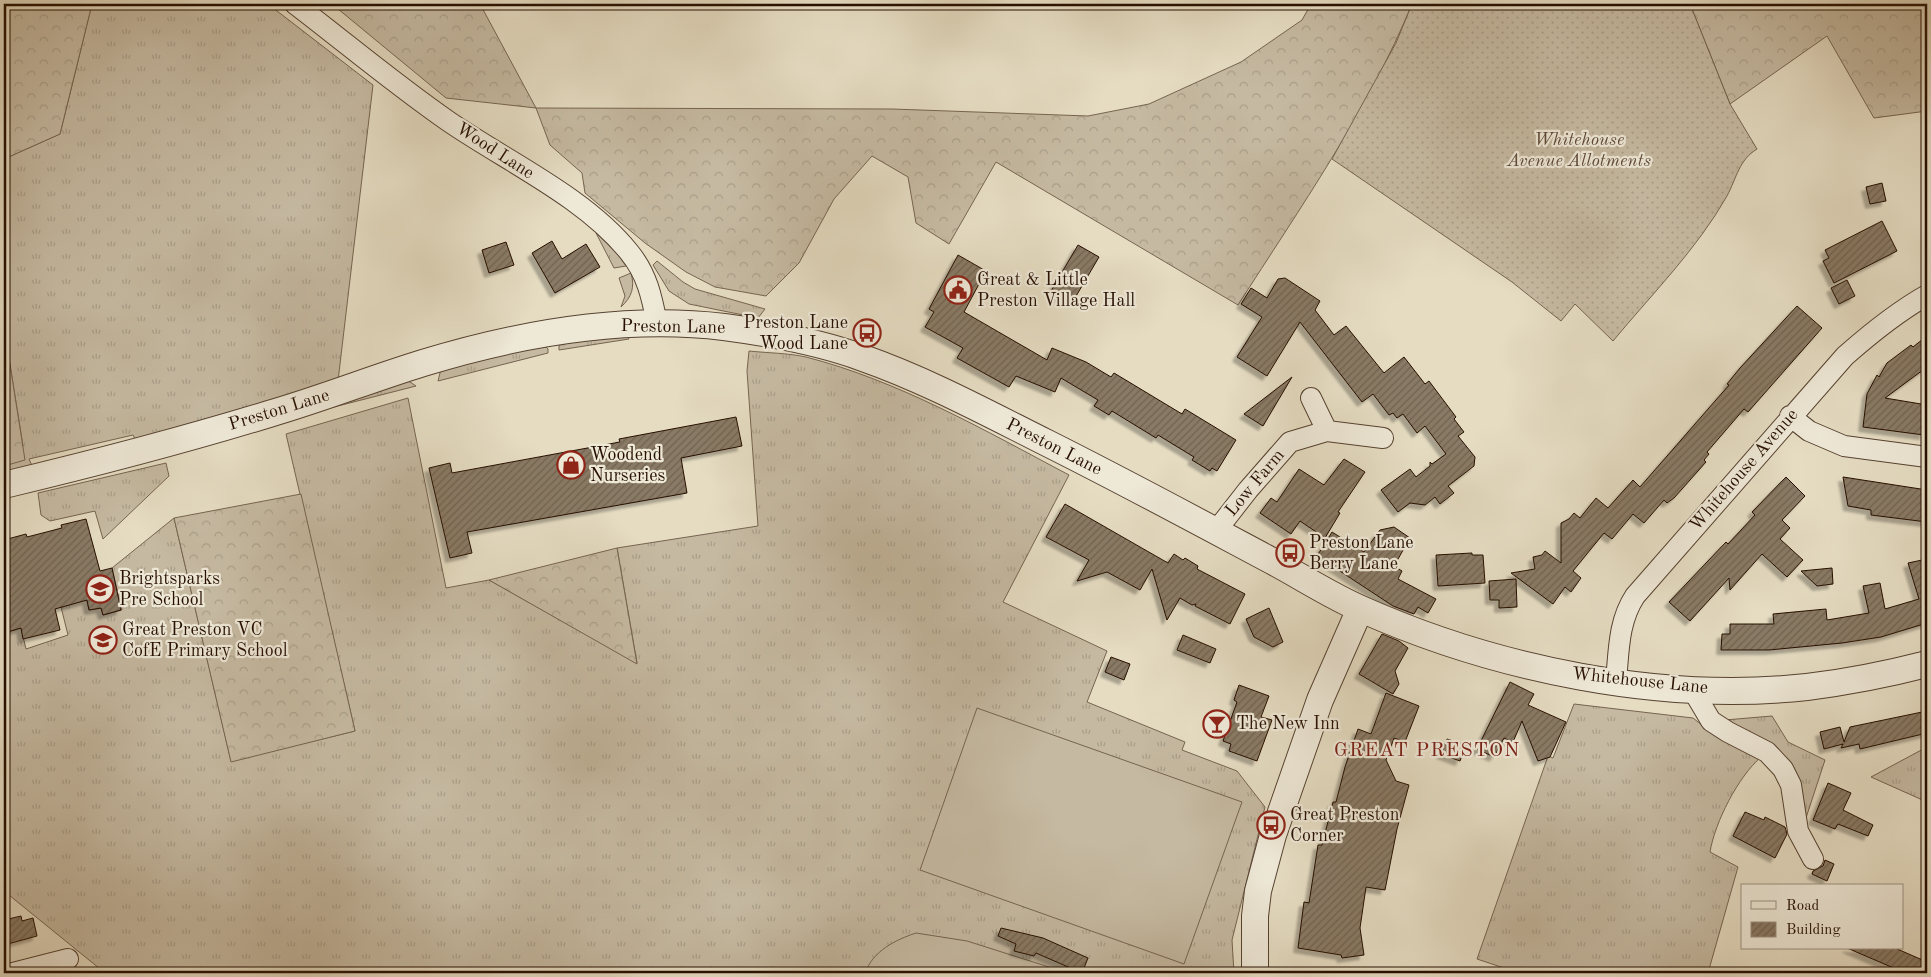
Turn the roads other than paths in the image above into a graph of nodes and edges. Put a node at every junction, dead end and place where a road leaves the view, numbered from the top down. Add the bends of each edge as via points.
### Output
1 (295, 4) edge
2 (1927, 295) edge
3 (657, 324) junction
4 (1311, 398) dead end
5 (1790, 416) junction
6 (1327, 431) junction
7 (1383, 438) dead end
8 (1927, 457) edge
9 (4, 485) edge
10 (1216, 531) junction
11 (1360, 609) junction
12 (1927, 664) edge
13 (1616, 681) junction
14 (1692, 689) junction
15 (1813, 859) dead end
16 (68, 959) dead end
17 (13, 973) edge
18 (1255, 973) edge

1 - 3 street, Wood Lane via 413,96 553,189 613,234 647,280
2 - 5 street, Whitehouse Avenue via 1884,323 1845,356
3 - 9 street, Preston Lane via 611,326 495,344 258,418
3 - 10 street, Preston Lane via 720,327 776,336 836,349 868,360 1007,423
4 - 6 street
5 - 8 street via 1810,431 1844,446
5 - 13 street, Whitehouse Avenue via 1634,596 1620,631
6 - 7 street, Low Farm
6 - 10 street, Low Farm via 1290,442
10 - 11 street, Preston Lane
11 - 13 street, Whitehouse Lane via 1444,642 1514,661
11 - 18 street via 1320,700 1273,835 1254,916
12 - 14 street, Whitehouse Lane via 1805,687
13 - 14 street, Whitehouse Lane
14 - 15 street via 1711,721 1767,752 1783,769 1791,785 1798,831
16 - 17 street

